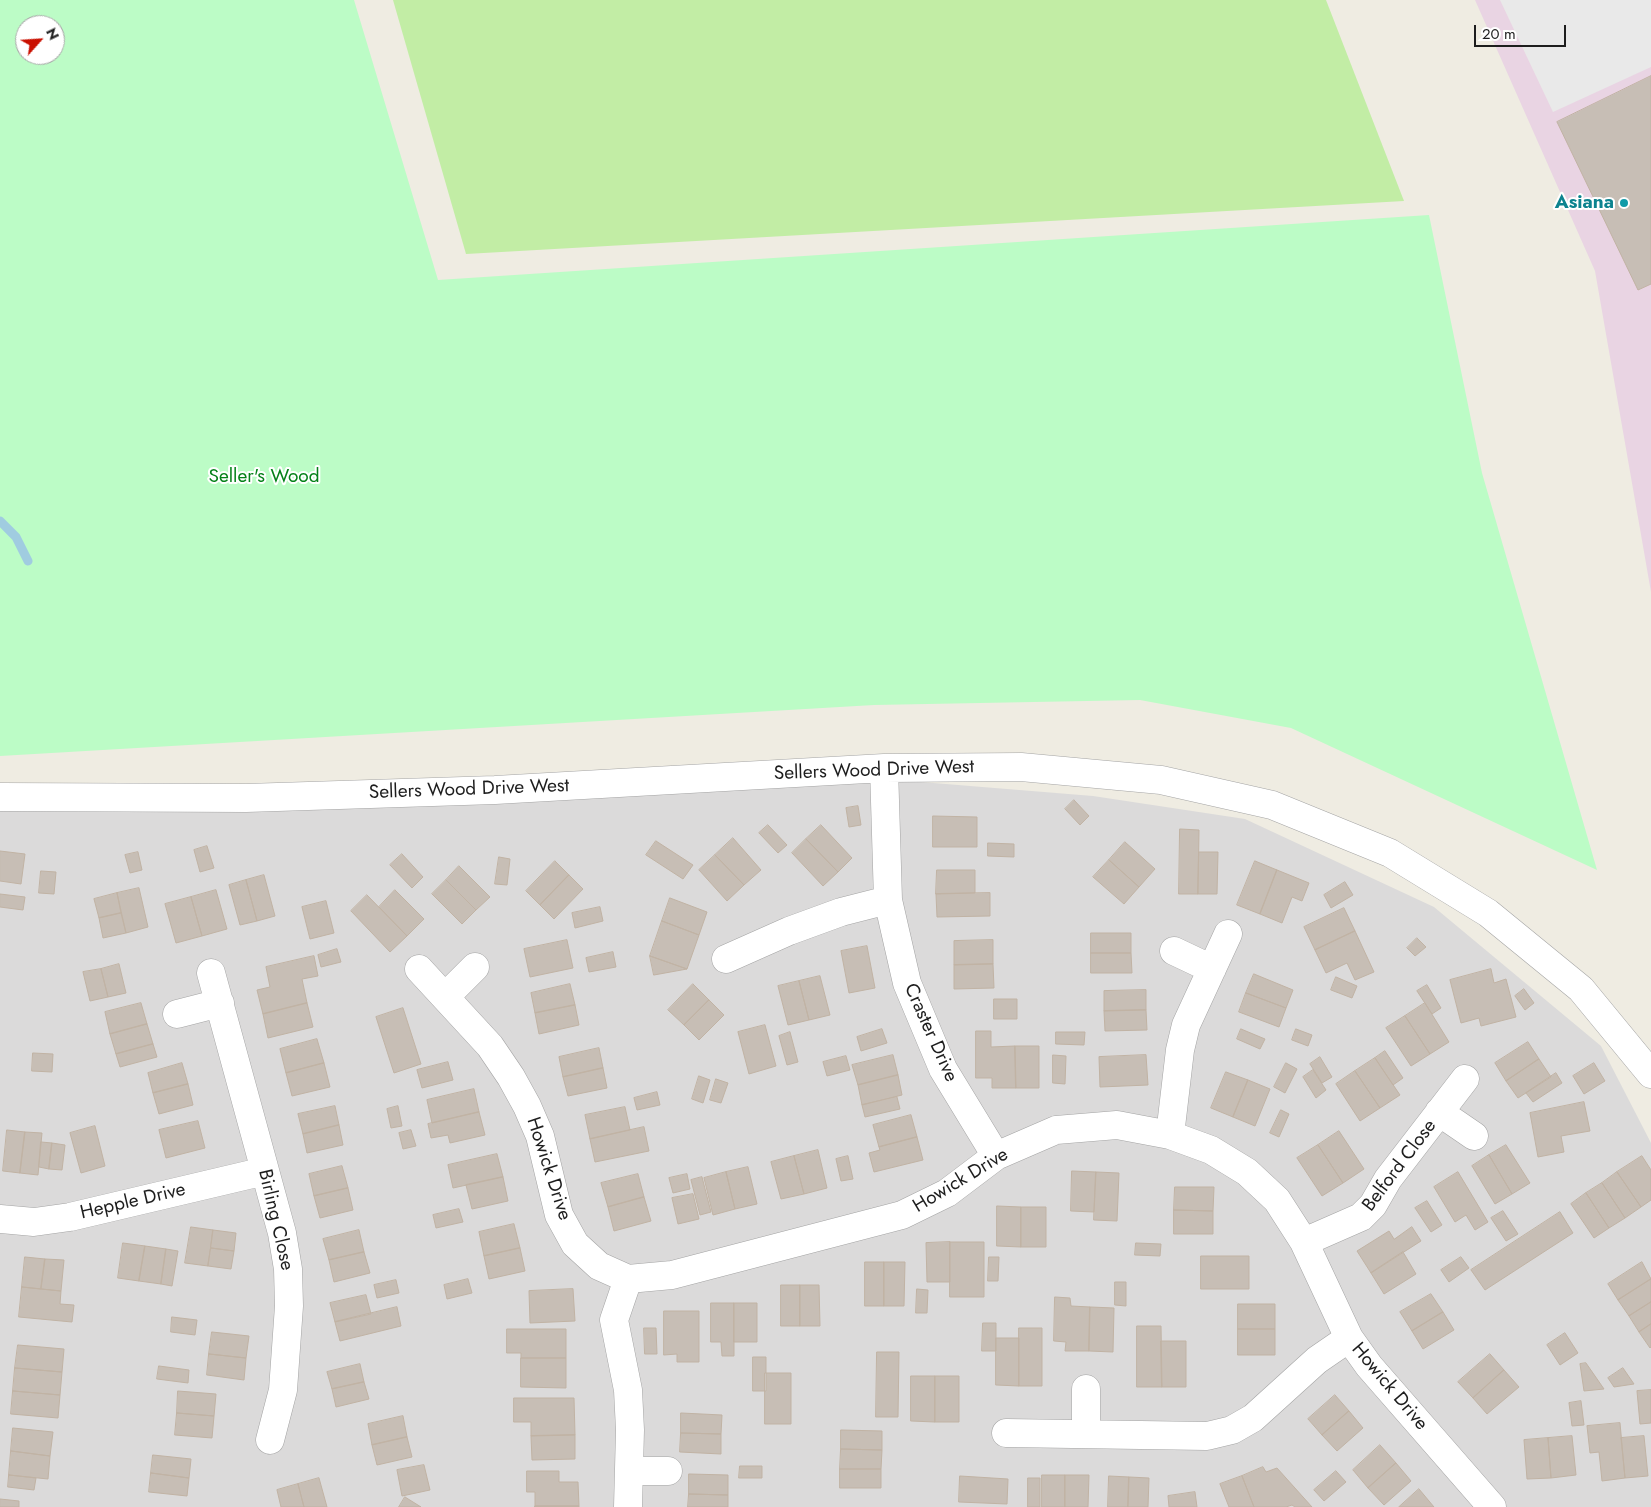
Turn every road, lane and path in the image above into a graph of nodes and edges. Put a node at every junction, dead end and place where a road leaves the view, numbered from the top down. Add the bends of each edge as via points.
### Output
1 (884, 768) junction
2 (0, 798) edge
3 (888, 900) junction
4 (1228, 934) dead end
5 (1174, 951) dead end
6 (726, 959) dead end
7 (474, 967) dead end
8 (419, 969) dead end
9 (1212, 969) junction
10 (211, 973) dead end
11 (445, 997) junction
12 (220, 1004) junction
13 (177, 1014) dead end
14 (1651, 1074) edge
15 (1465, 1079) dead end
16 (1439, 1112) junction
17 (1170, 1135) junction
18 (1474, 1136) dead end
19 (996, 1156) junction
20 (265, 1171) junction
21 (0, 1219) edge
22 (1304, 1242) junction
23 (628, 1279) junction
24 (1349, 1338) junction
25 (1086, 1389) dead end
26 (1006, 1433) dead end
27 (1086, 1434) junction
28 (270, 1440) dead end
29 (629, 1471) junction
30 (668, 1471) dead end
31 (628, 1507) edge
32 (1492, 1507) edge

1 - 2 street, Sellers Wood Drive West via 495,790 246,798
1 - 3 street, Craster Drive
1 - 14 street, Sellers Wood Drive West via 1021,767 1161,780 1272,805 1390,853 1488,913 1581,989
3 - 6 street via 841,912
3 - 19 street, Craster Drive via 907,983 943,1069
4 - 9 street
5 - 9 street
7 - 11 street
8 - 11 street, Howick Drive
9 - 17 street via 1186,1025
10 - 12 street, Birling Close
11 - 23 street, Howick Drive via 490,1046 527,1106 540,1136 559,1215 575,1244 599,1266
12 - 13 street
12 - 20 street, Birling Close
15 - 16 street, Belford Close
16 - 18 street, Belford Close
16 - 22 street, Belford Close via 1361,1217
17 - 19 street, Howick Drive via 1118,1124 1056,1130
17 - 22 street, Howick Drive via 1211,1150 1247,1172 1278,1200
19 - 23 street, Howick Drive via 947,1193 902,1215 672,1275
20 - 21 street, Hepple Drive via 70,1217 34,1222
20 - 28 street, Birling Close via 282,1233 288,1269 289,1306 283,1390
22 - 24 street, Howick Drive
23 - 29 street via 614,1320 628,1390
24 - 27 street via 1318,1360 1253,1418 1232,1430 1207,1436
24 - 32 street, Howick Drive via 1369,1366
25 - 27 street
26 - 27 street
29 - 30 street
29 - 31 street

